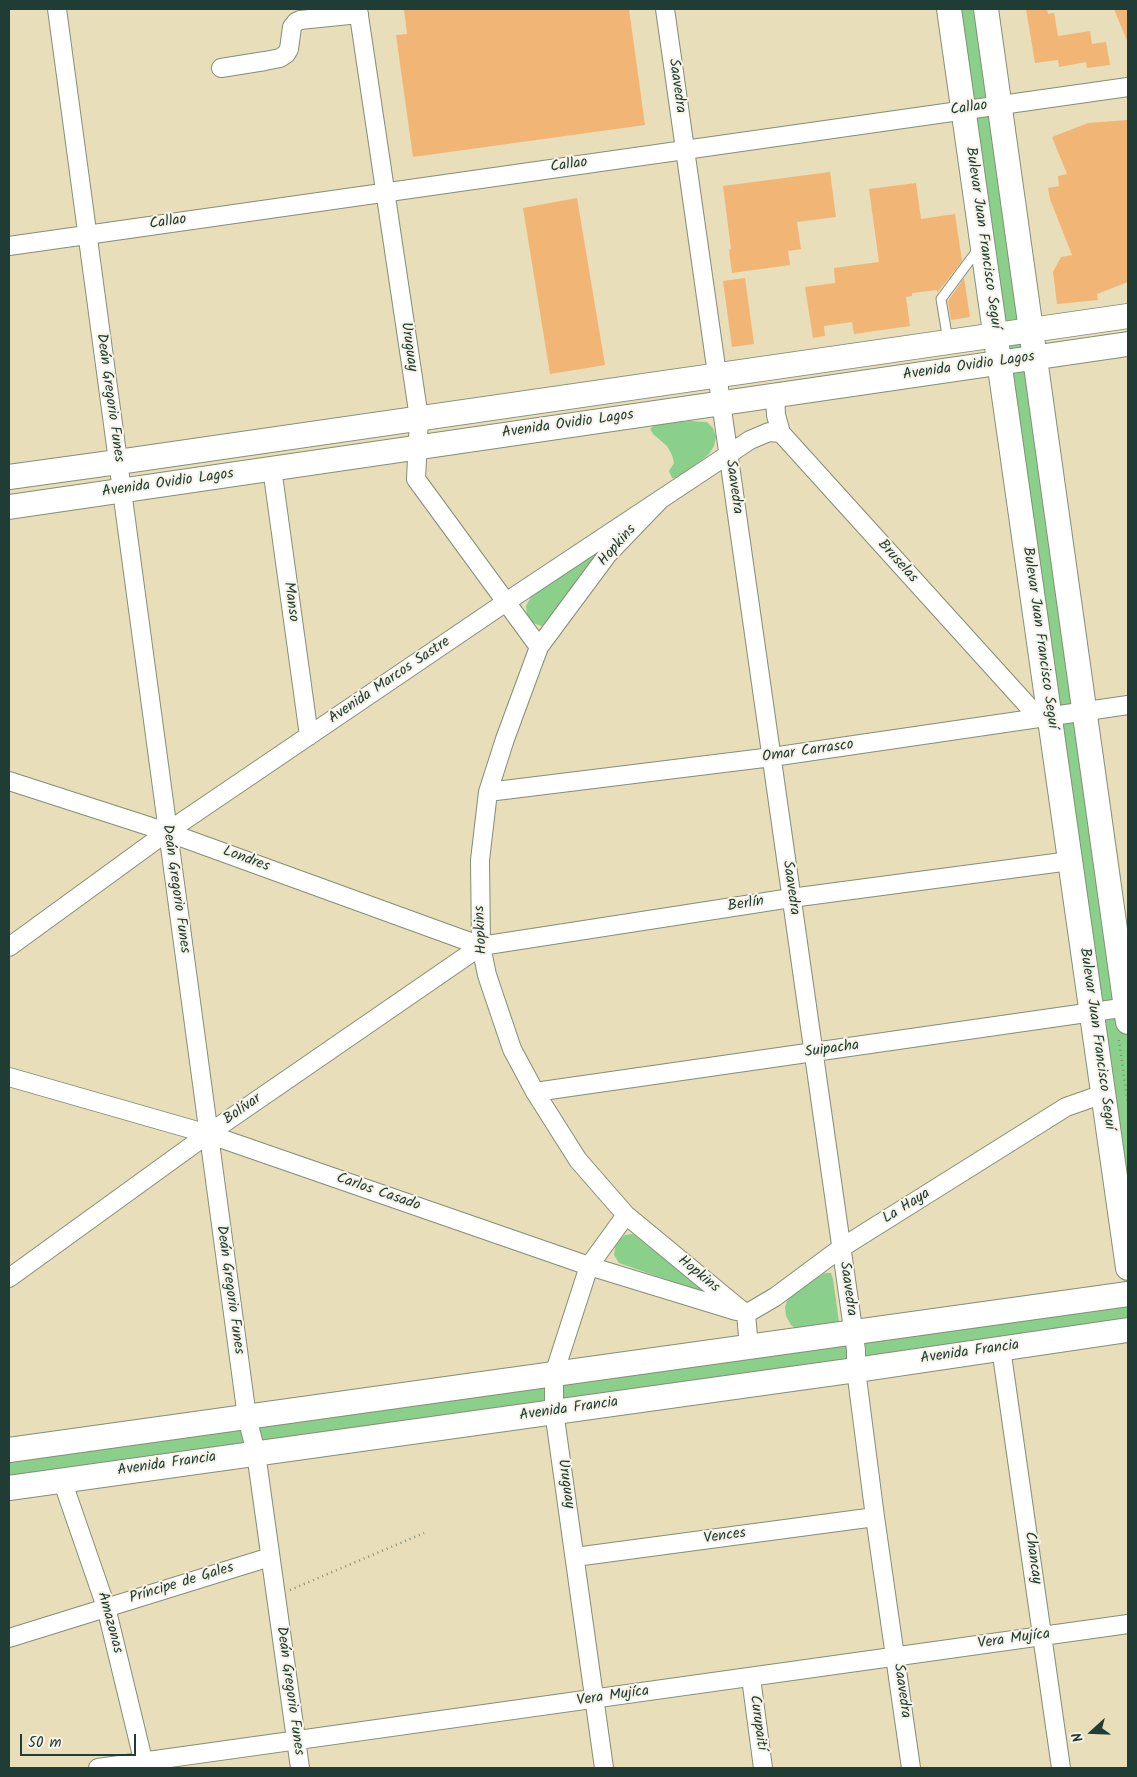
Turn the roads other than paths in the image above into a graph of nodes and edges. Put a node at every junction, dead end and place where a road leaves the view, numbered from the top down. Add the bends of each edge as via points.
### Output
1 (57, 9) edge
2 (665, 9) edge
3 (949, 9) edge
4 (986, 9) edge
5 (359, 11) edge
6 (221, 68) dead end
7 (1128, 87) edge
8 (1000, 105) junction
9 (964, 110) junction
10 (685, 150) junction
11 (386, 192) junction
12 (87, 234) junction
13 (982, 244) junction
14 (9, 246) edge
15 (1128, 316) edge
16 (1031, 330) junction
17 (996, 335) junction
18 (948, 342) junction
19 (1128, 344) edge
20 (1035, 357) junction
21 (1000, 363) junction
22 (717, 376) junction
23 (775, 395) junction
24 (721, 403) junction
25 (419, 418) junction
26 (781, 434) junction
27 (418, 447) junction
28 (728, 455) junction
29 (118, 462) junction
30 (272, 468) junction
31 (9, 477) edge
32 (122, 490) junction
33 (659, 500) junction
34 (9, 507) edge
35 (506, 602) junction
36 (539, 647) junction
37 (1128, 705) edge
38 (1085, 712) junction
39 (1044, 718) junction
40 (309, 736) junction
41 (772, 758) junction
42 (9, 780) edge
43 (488, 792) junction
44 (167, 832) junction
45 (1070, 861) junction
46 (791, 898) junction
47 (481, 946) junction
48 (9, 947) edge
49 (1128, 1012) edge
50 (1092, 1013) junction
51 (814, 1052) junction
52 (9, 1077) edge
53 (535, 1092) junction
54 (1103, 1094) junction
55 (208, 1134) junction
56 (626, 1215) junction
57 (841, 1248) junction
58 (589, 1266) junction
59 (1128, 1268) edge
60 (9, 1278) edge
61 (1128, 1294) edge
62 (746, 1314) junction
63 (1128, 1330) edge
64 (854, 1332) junction
65 (749, 1347) junction
66 (1001, 1348) junction
67 (856, 1370) junction
68 (554, 1374) junction
69 (554, 1411) junction
70 (247, 1417) junction
71 (9, 1450) edge
72 (256, 1453) junction
73 (62, 1480) junction
74 (9, 1488) edge
75 (875, 1517) junction
76 (270, 1557) junction
77 (575, 1557) junction
78 (106, 1607) junction
79 (1128, 1624) edge
80 (1043, 1636) junction
81 (9, 1638) edge
82 (896, 1657) junction
83 (751, 1678) junction
84 (594, 1700) junction
85 (296, 1740) junction
86 (144, 1765) edge
87 (98, 1768) edge
88 (300, 1768) edge
89 (604, 1768) edge
90 (764, 1768) edge
91 (911, 1768) edge
92 (1061, 1768) edge

1 - 12 street, Deán Gregorio Funes
2 - 10 street, Saavedra
3 - 9 main road, Bulevar Juan Francisco Seguí
4 - 8 main road
5 - 6 street via 300,20 292,27 286,54 265,62
5 - 11 street, Uruguay
7 - 8 street, Callao
8 - 9 street, Callao
8 - 16 main road
9 - 10 street, Callao
9 - 13 main road, Bulevar Juan Francisco Seguí
10 - 11 street, Callao
10 - 22 street, Saavedra
11 - 12 street, Callao
11 - 25 street, Uruguay
12 - 14 street, Callao
12 - 29 street, Deán Gregorio Funes
13 - 17 main road, Bulevar Juan Francisco Seguí
13 - 18 lane via 941,298
15 - 16 main road, Avenida Ovidio Lagos
16 - 17 main road, Avenida Ovidio Lagos
16 - 20 main road
17 - 18 main road, Avenida Ovidio Lagos
17 - 21 main road, Bulevar Juan Francisco Seguí
18 - 22 main road, Avenida Ovidio Lagos
19 - 20 main road, Avenida Ovidio Lagos
20 - 21 main road, Avenida Ovidio Lagos
20 - 38 main road
21 - 23 main road, Avenida Ovidio Lagos
21 - 39 main road, Bulevar Juan Francisco Seguí
22 - 24 street, Saavedra
22 - 25 main road, Avenida Ovidio Lagos
23 - 24 main road, Avenida Ovidio Lagos
23 - 26 street, Bruselas
24 - 27 main road, Avenida Ovidio Lagos
24 - 28 street, Saavedra
25 - 27 street, Uruguay
25 - 29 main road, Avenida Ovidio Lagos
26 - 28 street, Avenida Marcos Sastre via 769,432
26 - 39 street, Bruselas
27 - 30 main road, Avenida Ovidio Lagos
27 - 35 street, Uruguay via 416,479
28 - 33 street, Avenida Marcos Sastre
28 - 41 street, Saavedra
29 - 31 main road, Avenida Ovidio Lagos
29 - 32 street, Deán Gregorio Funes
30 - 32 main road, Avenida Ovidio Lagos
30 - 40 street, Manso
32 - 34 main road, Avenida Ovidio Lagos
32 - 44 street, Deán Gregorio Funes
33 - 35 street, Avenida Marcos Sastre
33 - 36 street, Hopkins via 608,554
35 - 36 street, Uruguay
35 - 40 street, Avenida Marcos Sastre
36 - 43 street, Hopkins
37 - 38 street, Omar Carrasco
38 - 39 street, Omar Carrasco
38 - 49 main road
39 - 41 street, Omar Carrasco
39 - 45 main road, Bulevar Juan Francisco Seguí
40 - 44 street, Avenida Marcos Sastre
41 - 43 street, Omar Carrasco
41 - 46 street, Saavedra
42 - 44 street, Londres
43 - 47 street, Hopkins via 480,860
44 - 47 street, Londres
44 - 48 street, Avenida Marcos Sastre
44 - 55 street, Deán Gregorio Funes
45 - 46 street, Berlín
45 - 50 main road, Bulevar Juan Francisco Seguí
46 - 47 street, Berlín
46 - 51 street, Saavedra
47 - 53 street, Hopkins via 487,975 512,1049
47 - 55 street, Bolívar
49 - 50 street, Suipacha
50 - 51 street, Suipacha
50 - 54 main road, Bulevar Juan Francisco Seguí
51 - 53 street, Suipacha
51 - 57 street, Saavedra
52 - 55 street, Carlos Casado
53 - 56 street, Hopkins via 578,1160
54 - 57 street, La Haya via 1066,1107
54 - 59 main road, Bulevar Juan Francisco Seguí
55 - 58 street, Carlos Casado
55 - 60 street, Bolívar
55 - 70 street, Deán Gregorio Funes
56 - 58 street, Uruguay
56 - 62 street, Hopkins
57 - 62 street, La Haya
57 - 64 street, Saavedra
58 - 62 street, Carlos Casado
58 - 68 street, Uruguay
61 - 64 main road
62 - 65 street
63 - 66 main road, Avenida Francia
64 - 65 main road
64 - 67 street, Saavedra
65 - 68 main road
66 - 67 main road, Avenida Francia
66 - 80 street, Chancay
67 - 69 main road, Avenida Francia
67 - 75 street, Saavedra
68 - 69 street, Uruguay
68 - 70 main road
69 - 72 main road, Avenida Francia
69 - 77 street, Uruguay
70 - 71 main road
70 - 72 street, Deán Gregorio Funes
72 - 73 main road, Avenida Francia
72 - 76 street, Deán Gregorio Funes
73 - 74 main road, Avenida Francia
73 - 78 street, Amazonas
75 - 77 street, Vences
75 - 82 street, Saavedra
76 - 78 street, Príncipe de Gales
76 - 85 street, Deán Gregorio Funes
77 - 84 street, Uruguay
78 - 81 street, Príncipe de Gales
78 - 86 street, Amazonas
79 - 80 street, Vera Mujíca
80 - 82 street, Vera Mujíca
80 - 92 street, Chancay
82 - 83 street, Vera Mujíca
82 - 91 street, Saavedra
83 - 84 street, Vera Mujíca
83 - 90 street, Curupaití
84 - 85 street, Vera Mujíca
84 - 89 street, Uruguay
85 - 86 street, Vera Mujíca
85 - 88 street, Deán Gregorio Funes
86 - 87 street, Vera Mujíca

